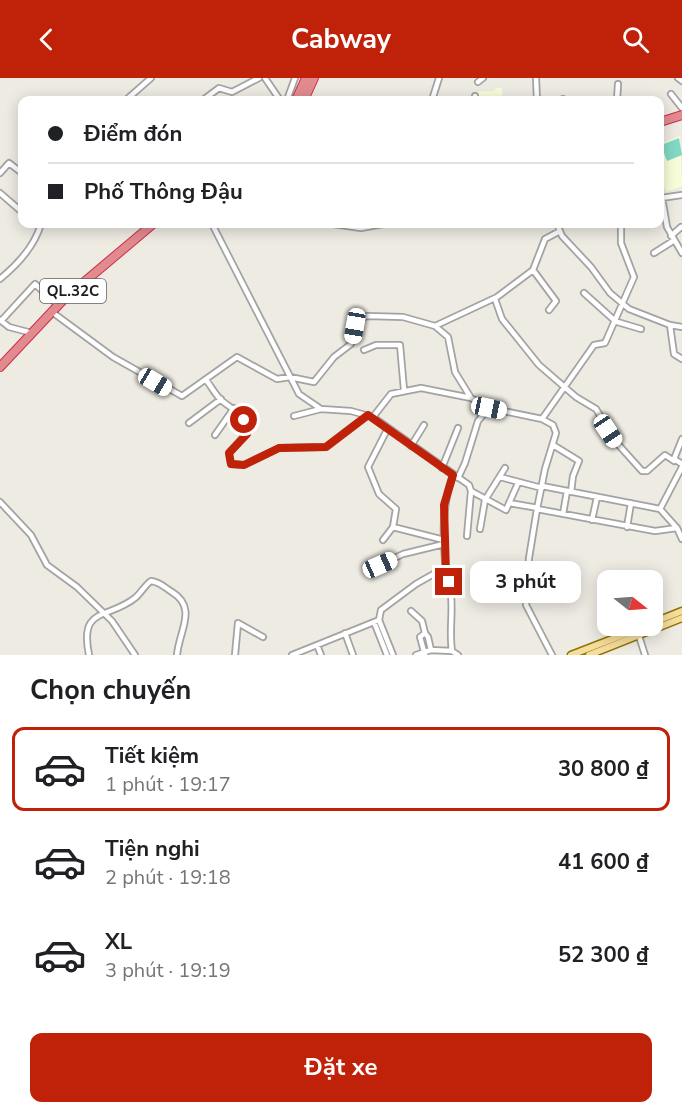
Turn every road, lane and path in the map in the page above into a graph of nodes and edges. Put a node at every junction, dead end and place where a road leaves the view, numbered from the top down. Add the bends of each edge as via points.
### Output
1 (150, 78) edge
2 (259, 78) edge
3 (265, 78) edge
4 (295, 78) edge
5 (306, 78) edge
6 (314, 78) edge
7 (439, 78) edge
8 (536, 78) edge
9 (678, 78) edge
10 (682, 81) edge
11 (618, 84) dead end
12 (671, 94) dead end
13 (130, 96) edge
14 (208, 96) edge
15 (277, 96) edge
16 (288, 96) edge
17 (298, 96) edge
18 (306, 96) edge
19 (433, 96) edge
20 (537, 96) edge
21 (617, 96) edge
22 (682, 108) edge
23 (682, 115) edge
24 (664, 121) edge
25 (18, 170) edge
26 (0, 173) edge
27 (0, 193) edge
28 (682, 195) edge
29 (664, 198) edge
30 (18, 209) edge
31 (664, 209) edge
32 (681, 227) edge
33 (40, 228) edge
34 (148, 228) edge
35 (215, 228) edge
36 (559, 228) edge
37 (621, 228) edge
38 (560, 231) junction
39 (672, 238) junction
40 (654, 253) dead end
41 (682, 253) edge
42 (533, 270) junction
43 (0, 279) edge
44 (584, 293) dead end
45 (495, 299) junction
46 (621, 303) junction
47 (58, 305) junction
48 (549, 310) dead end
49 (52, 312) junction
50 (0, 320) edge
51 (614, 321) junction
52 (670, 325) junction
53 (435, 326) junction
54 (682, 327) edge
55 (641, 328) dead end
56 (32, 333) junction
57 (364, 350) dead end
58 (682, 359) edge
59 (0, 367) edge
60 (290, 377) junction
61 (206, 380) junction
62 (564, 385) junction
63 (404, 390) junction
64 (471, 398) junction
65 (221, 399) junction
66 (234, 408) junction
67 (489, 408) junction
68 (321, 409) junction
69 (294, 416) dead end
70 (370, 416) junction
71 (542, 419) junction
72 (189, 423) dead end
73 (424, 425) dead end
74 (388, 428) junction
75 (458, 428) dead end
76 (215, 435) dead end
77 (682, 440) edge
78 (553, 445) junction
79 (411, 446) junction
80 (674, 461) junction
81 (682, 466) edge
82 (442, 468) junction
83 (505, 468) dead end
84 (455, 476) junction
85 (500, 477) junction
86 (518, 483) junction
87 (542, 487) junction
88 (471, 491) junction
89 (569, 491) junction
90 (597, 497) junction
91 (485, 501) junction
92 (509, 502) junction
93 (631, 503) junction
94 (1, 506) edge
95 (538, 509) junction
96 (660, 509) junction
97 (563, 514) junction
98 (592, 520) junction
99 (393, 527) junction
100 (627, 527) junction
101 (677, 528) junction
102 (480, 529) dead end
103 (467, 536) dead end
104 (682, 539) edge
105 (383, 540) dead end
106 (444, 542) junction
107 (380, 565) dead end
108 (446, 567) junction
109 (411, 611) dead end
110 (682, 611) edge
111 (105, 614) junction
112 (682, 618) edge
113 (663, 619) edge
114 (376, 621) junction
115 (663, 626) edge
116 (345, 633) junction
117 (621, 636) edge
118 (639, 636) joint
119 (263, 637) dead end
120 (317, 645) junction
121 (453, 651) junction
122 (427, 652) edge
123 (608, 652) edge
124 (89, 655) edge
125 (135, 655) edge
126 (177, 655) edge
127 (235, 655) edge
128 (292, 655) edge
129 (321, 655) edge
130 (353, 655) edge
131 (387, 655) edge
132 (393, 655) edge
133 (416, 655) edge
134 (458, 655) edge
135 (552, 655) edge
136 (574, 655) edge
137 (589, 655) edge
138 (645, 655) edge

1 - 13 street
2 - 14 street via 232,92 219,88
3 - 15 street
4 - 16 street
5 - 17 highway
6 - 18 highway
7 - 19 street
8 - 20 street
9 - 10 street
11 - 21 street
12 - 22 street
23 - 24 highway
25 - 26 street via 9,163
27 - 30 street
28 - 29 street
31 - 39 street
32 - 39 street
33 - 43 street via 15,266
34 - 47 highway, QL.32C
35 - 60 street
36 - 38 street
37 - 46 street via 621,243 634,275
38 - 42 street via 545,239
38 - 46 street
39 - 40 street
39 - 41 street
42 - 45 street
42 - 48 street via 556,301
44 - 51 street
45 - 53 street
45 - 62 street via 510,330 539,365
46 - 51 street
46 - 52 street
47 - 49 highway, QL.32C
47 - 50 street via 35,284
49 - 56 highway, QL.32C
49 - 61 street via 113,357 178,395 185,395
50 - 56 street
51 - 55 street
51 - 62 street via 605,343 596,344
52 - 54 street
52 - 58 street via 674,354
53 - 60 street via 411,318 363,317 357,322 351,344 334,357 316,382
53 - 64 street via 448,337 455,372
56 - 59 highway, QL.32C
57 - 63 street via 376,345 400,345
60 - 61 street via 277,379 237,357
60 - 68 street via 296,391
61 - 65 street
62 - 71 street
62 - 80 street via 596,409 616,442 642,471 665,455
63 - 64 street via 421,388
63 - 70 street via 388,396
64 - 67 street
65 - 66 street
65 - 72 street
66 - 70 street via 243,416 247,428 242,441 229,453 231,464 240,466 279,448 329,446
66 - 76 street
67 - 71 street
67 - 84 street via 478,421 465,463
68 - 69 street
68 - 70 street
70 - 74 street
71 - 78 street via 556,430
73 - 79 street
74 - 79 street
74 - 99 street via 368,467 379,494 396,509
75 - 82 street
77 - 80 street
78 - 87 street
78 - 89 street via 579,461
79 - 82 street
80 - 81 street
81 - 96 street
82 - 84 street
83 - 85 street
84 - 88 street
84 - 106 street via 444,505
85 - 86 street
85 - 91 street
86 - 87 street
86 - 92 street
87 - 89 street
87 - 95 street
88 - 91 street
88 - 103 street
89 - 90 street
89 - 97 street
90 - 93 street
90 - 98 street
91 - 92 street via 506,510
91 - 102 street
92 - 95 street
93 - 96 street
93 - 100 street
94 - 111 street via 31,535 48,565
95 - 97 street
95 - 135 street via 526,605
96 - 101 street
97 - 98 street
98 - 100 street
99 - 105 street
99 - 106 street
100 - 101 street via 659,531
101 - 104 street
106 - 107 street
106 - 108 street
108 - 114 street via 383,608
108 - 121 street
109 - 122 street via 422,621 425,633 420,637
110 - 113 main road
111 - 124 street via 95,618 86,630
111 - 125 street
111 - 126 street via 135,598 151,580 160,583 179,597 186,609
112 - 115 main road
114 - 116 street
114 - 131 street
114 - 132 street
116 - 120 street
116 - 130 street
117 - 136 main road
118 - 123 main road
118 - 138 street
119 - 127 street via 238,623
120 - 128 street
120 - 129 street
121 - 122 street
121 - 134 street
122 - 133 street
123 - 137 main road

